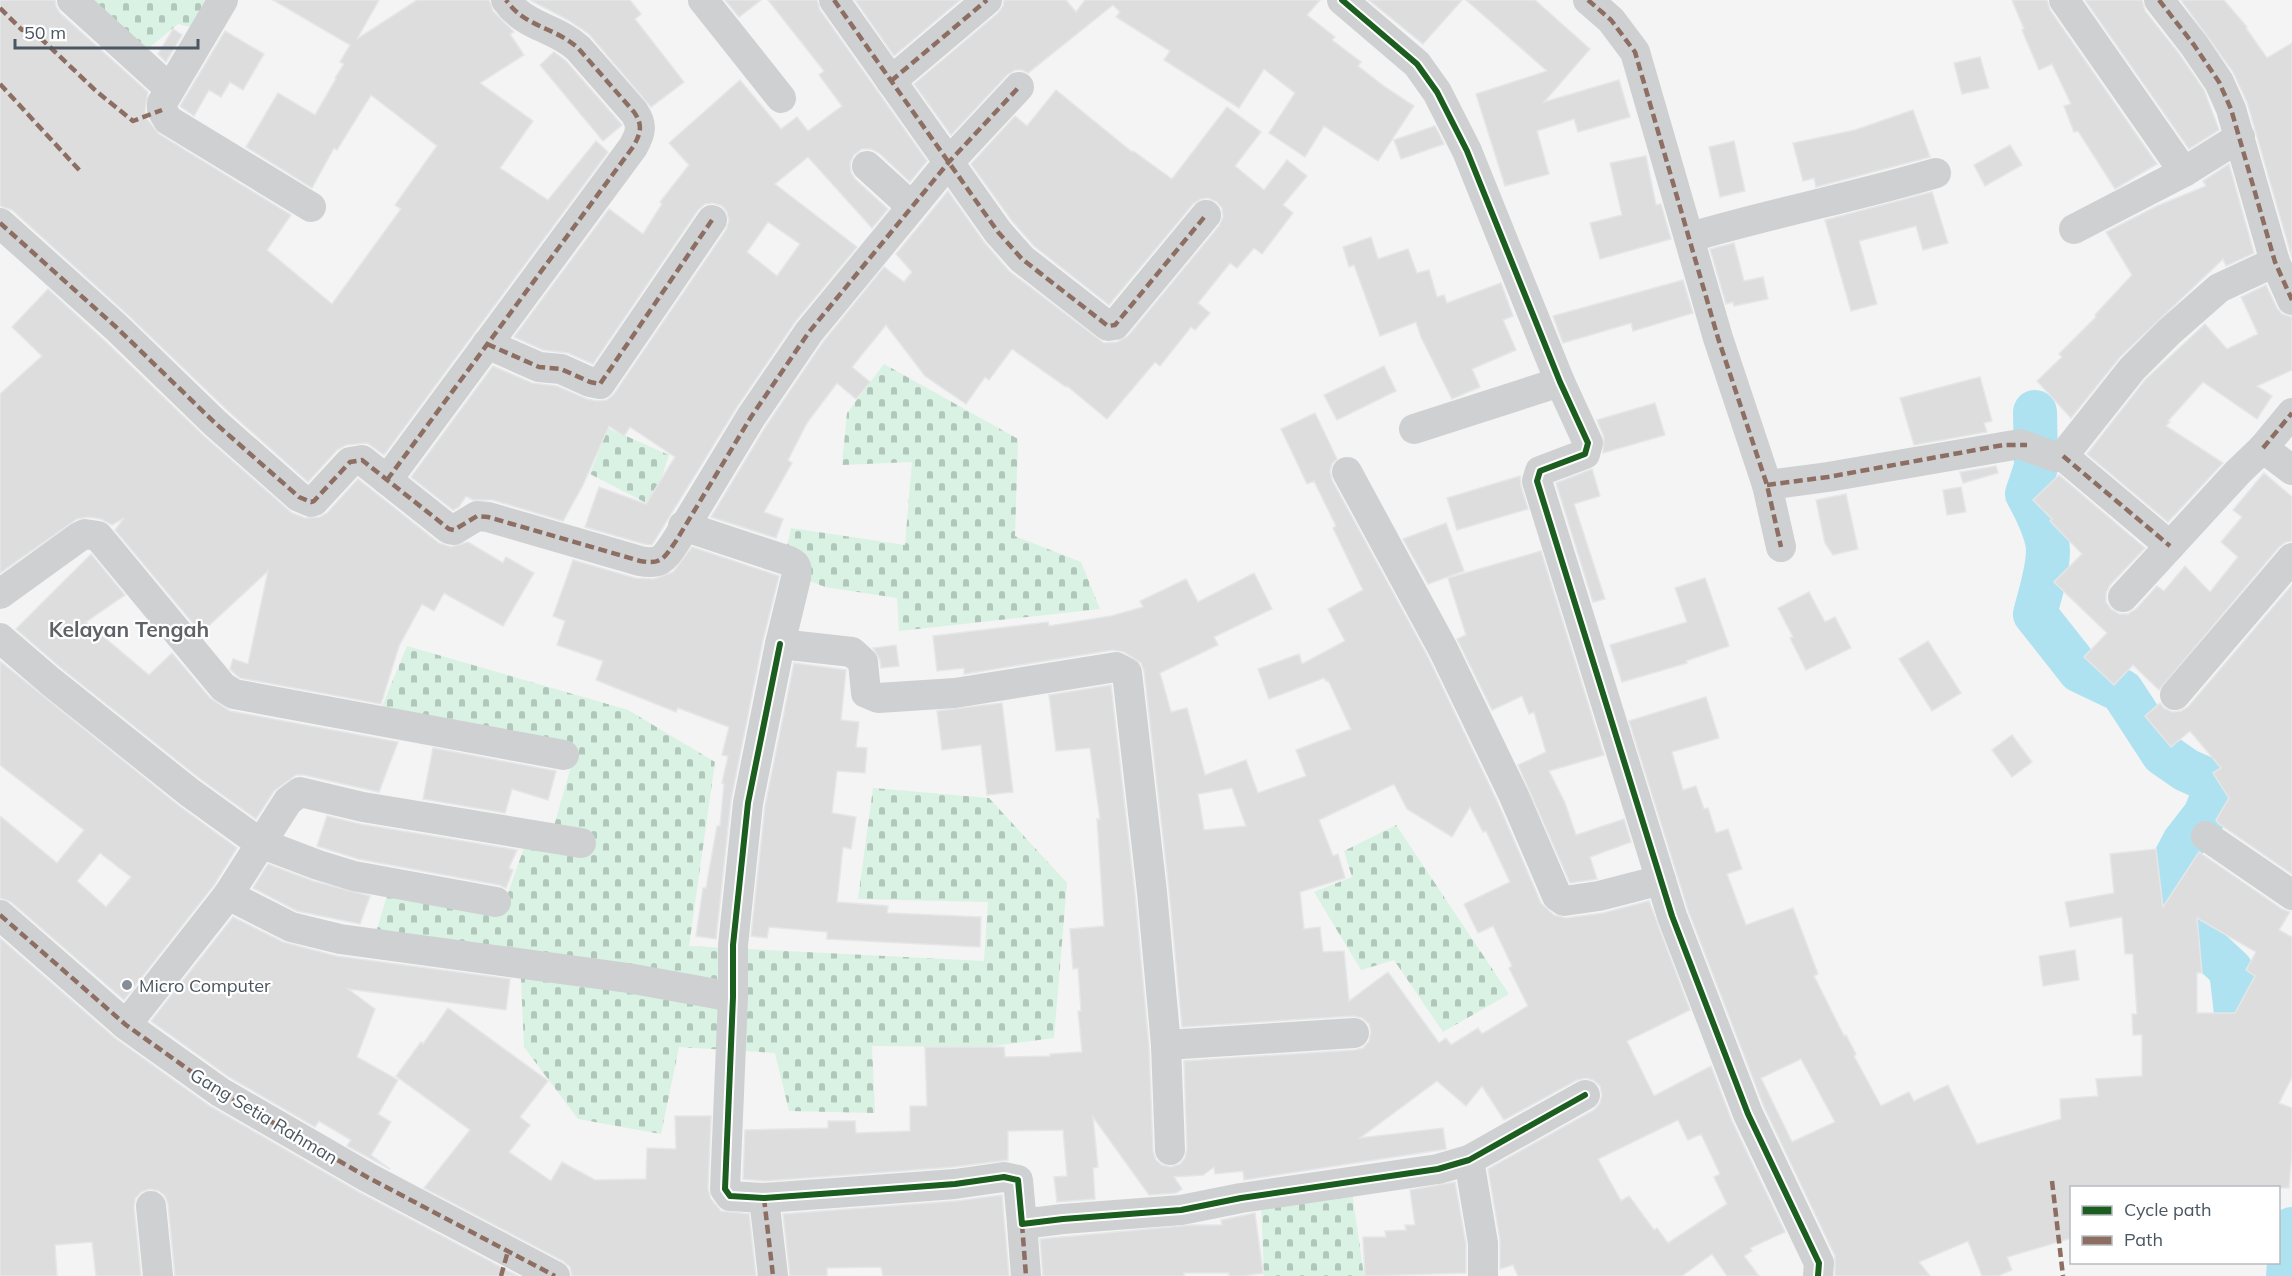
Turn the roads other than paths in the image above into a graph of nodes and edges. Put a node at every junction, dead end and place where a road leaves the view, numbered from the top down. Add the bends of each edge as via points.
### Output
1 (72, 0) edge
2 (223, 0) edge
3 (703, 0) edge
4 (834, 0) edge
5 (987, 0) edge
6 (1342, 0) edge
7 (1588, 0) edge
8 (2064, 0) edge
9 (2159, 0) edge
10 (511, 7) edge
11 (891, 81) junction
12 (1019, 87) dead end
13 (170, 89) junction
14 (782, 98) dead end
15 (2240, 137) junction
16 (948, 163) junction
17 (867, 166) dead end
18 (2184, 172) junction
19 (1936, 173) dead end
20 (911, 206) junction
21 (311, 207) dead end
22 (1206, 215) dead end
23 (712, 220) dead end
24 (0, 223) edge
25 (2074, 229) dead end
26 (1690, 237) junction
27 (2275, 262) junction
28 (2292, 300) edge
29 (487, 344) junction
30 (1560, 382) junction
31 (2292, 413) edge
32 (1414, 429) dead end
33 (2263, 448) junction
34 (2059, 457) junction
35 (2292, 470) edge
36 (1347, 471) dead end
37 (387, 480) junction
38 (1767, 485) junction
39 (683, 526) junction
40 (2170, 546) junction
41 (1781, 547) dead end
42 (2292, 558) edge
43 (0, 594) edge
44 (2123, 597) dead end
45 (0, 638) edge
46 (780, 644) junction
47 (2175, 695) dead end
48 (564, 755) dead end
49 (2206, 836) dead end
50 (260, 843) junction
51 (581, 843) dead end
52 (1661, 880) junction
53 (228, 895) junction
54 (2292, 895) edge
55 (496, 902) dead end
56 (0, 915) edge
57 (733, 997) junction
58 (126, 1025) junction
59 (1354, 1033) dead end
60 (1166, 1045) junction
61 (1585, 1095) dead end
62 (1170, 1150) dead end
63 (1468, 1160) junction
64 (764, 1198) junction
65 (151, 1206) dead end
66 (1022, 1224) junction
67 (505, 1264) edge
68 (158, 1276) edge
69 (555, 1276) edge
70 (773, 1276) edge
71 (1026, 1276) edge
72 (1483, 1276) edge
73 (1818, 1276) edge

1 - 13 street
2 - 13 street
3 - 14 street
4 - 11 street
5 - 11 street
6 - 30 street via 1417,64 1437,92 1467,151
7 - 26 street via 1611,20 1635,52
8 - 18 street
9 - 15 street via 2219,82
10 - 29 street via 528,21 568,39 640,121 633,147
11 - 16 street
12 - 16 street
13 - 21 street via 162,103 168,120
15 - 18 street
15 - 27 street
16 - 20 street
16 - 22 street via 1014,251 1108,326 1116,325
17 - 20 street
18 - 25 street
19 - 26 street
20 - 39 street via 809,332
23 - 29 street via 600,384 561,369 539,367
24 - 37 street via 299,497 314,501 356,459 366,462
26 - 38 street via 1718,338
27 - 28 street
27 - 34 street via 2219,288 2169,332 2132,369
29 - 37 street
30 - 32 street
30 - 52 street via 1588,448 1580,457 1540,471 1537,481
31 - 33 street
33 - 35 street
33 - 40 street
34 - 38 street via 2026,445 2003,446
34 - 40 street
36 - 52 street via 1443,649 1557,896 1564,902
37 - 39 street via 449,529 454,530 477,516 488,517 647,563 664,558
38 - 41 street
39 - 46 street via 796,565
40 - 44 street
42 - 47 street
43 - 48 street via 79,537 98,536 223,687 234,694
45 - 50 street via 189,792
46 - 57 street via 748,803 733,945
46 - 60 street via 852,652 863,662 866,693 878,698 956,693 1116,667 1127,673
49 - 54 street
50 - 51 street via 288,801 304,791 363,807
50 - 53 street
50 - 55 street via 354,876
52 - 73 street via 1740,1094 1819,1263
53 - 57 street via 291,927 340,939 627,978
53 - 58 street
56 - 58 street, Gang Setia Rahman
57 - 64 street via 725,1189 730,1196
58 - 67 street, Gang Setia Rahman via 220,1092
59 - 60 street
60 - 62 street
61 - 63 street
63 - 66 street via 1181,1210
63 - 72 street via 1483,1243
64 - 66 street via 1012,1177 1018,1180
64 - 70 street
65 - 68 street
66 - 71 street
67 - 69 street, Gang Setia Rahman

